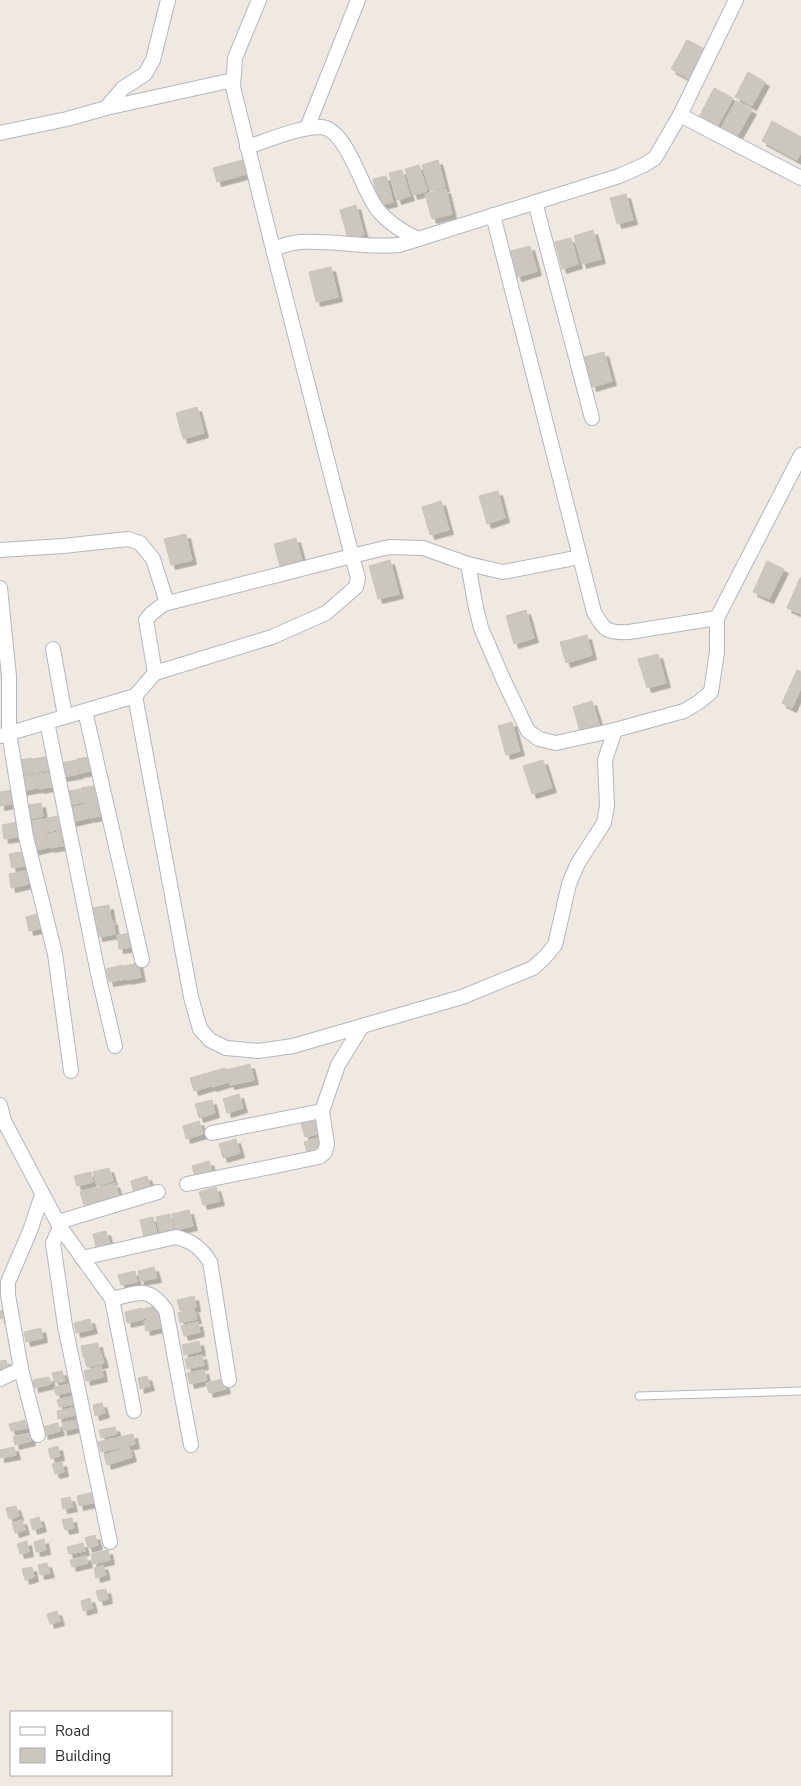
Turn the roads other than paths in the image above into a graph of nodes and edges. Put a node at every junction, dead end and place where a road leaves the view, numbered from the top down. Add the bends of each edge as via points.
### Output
1 (168, 0) edge
2 (259, 0) edge
3 (358, 0) edge
4 (736, 0) edge
5 (233, 80) junction
6 (106, 108) junction
7 (680, 115) junction
8 (307, 128) junction
9 (0, 133) edge
10 (247, 147) junction
11 (801, 178) edge
12 (535, 202) junction
13 (493, 215) junction
14 (418, 239) junction
15 (272, 248) junction
16 (592, 418) dead end
17 (801, 455) edge
18 (0, 550) edge
19 (352, 556) junction
20 (580, 557) junction
21 (468, 564) junction
22 (0, 588) edge
23 (167, 603) junction
24 (717, 618) junction
25 (53, 648) dead end
26 (154, 673) junction
27 (135, 696) junction
28 (85, 711) junction
29 (65, 716) junction
30 (47, 722) junction
31 (615, 730) junction
32 (4, 735) edge
33 (142, 960) dead end
34 (362, 1026) junction
35 (115, 1046) dead end
36 (72, 1071) dead end
37 (0, 1105) edge
38 (322, 1111) junction
39 (212, 1133) dead end
40 (187, 1184) dead end
41 (158, 1192) dead end
42 (42, 1195) junction
43 (59, 1225) junction
44 (82, 1258) junction
45 (112, 1299) junction
46 (21, 1368) junction
47 (0, 1379) edge
48 (229, 1380) dead end
49 (801, 1391) edge
50 (639, 1396) dead end
51 (134, 1411) dead end
52 (38, 1435) dead end
53 (191, 1445) dead end
54 (110, 1542) dead end

1 - 6 street via 153,60 145,74 123,88
2 - 5 street via 235,58
3 - 8 street
4 - 7 street
5 - 6 street
5 - 10 street
6 - 9 street
7 - 11 street
7 - 12 street via 655,158 644,165
8 - 10 street
8 - 14 street via 324,127 333,133 351,154 378,210 402,232
10 - 15 street
12 - 13 street
12 - 16 street
13 - 14 street
13 - 20 street
14 - 15 street via 378,247 298,242
15 - 19 street
17 - 24 street
18 - 23 street via 128,539 140,543 153,560
19 - 21 street via 389,547 423,548
19 - 23 street
19 - 26 street via 358,578 356,587 326,614 272,638
20 - 21 street via 503,572
20 - 24 street via 594,612 608,631 629,632
21 - 31 street via 481,628 528,731 540,739 556,743
22 - 32 street via 9,676
23 - 26 street via 146,620
24 - 31 street via 717,652 711,692 684,711
25 - 29 street
26 - 27 street
27 - 28 street
27 - 34 street via 191,997 200,1029 210,1040 226,1048 258,1051 293,1046
28 - 29 street
28 - 33 street
29 - 30 street
30 - 32 street
30 - 35 street
31 - 34 street via 605,760 607,806 604,823 578,863 569,884 555,944 545,957 533,968 462,997
32 - 36 street via 55,954
34 - 38 street via 338,1066
37 - 42 street via 4,1121
38 - 39 street
38 - 40 street via 327,1144 326,1152 319,1157
41 - 43 street
42 - 43 street
42 - 46 street via 8,1282
43 - 44 street
43 - 54 street via 53,1243 65,1326
44 - 45 street
44 - 48 street via 176,1236 191,1241 210,1262
45 - 51 street
45 - 53 street via 141,1292 152,1295 166,1310
46 - 47 street
46 - 52 street
49 - 50 lane

